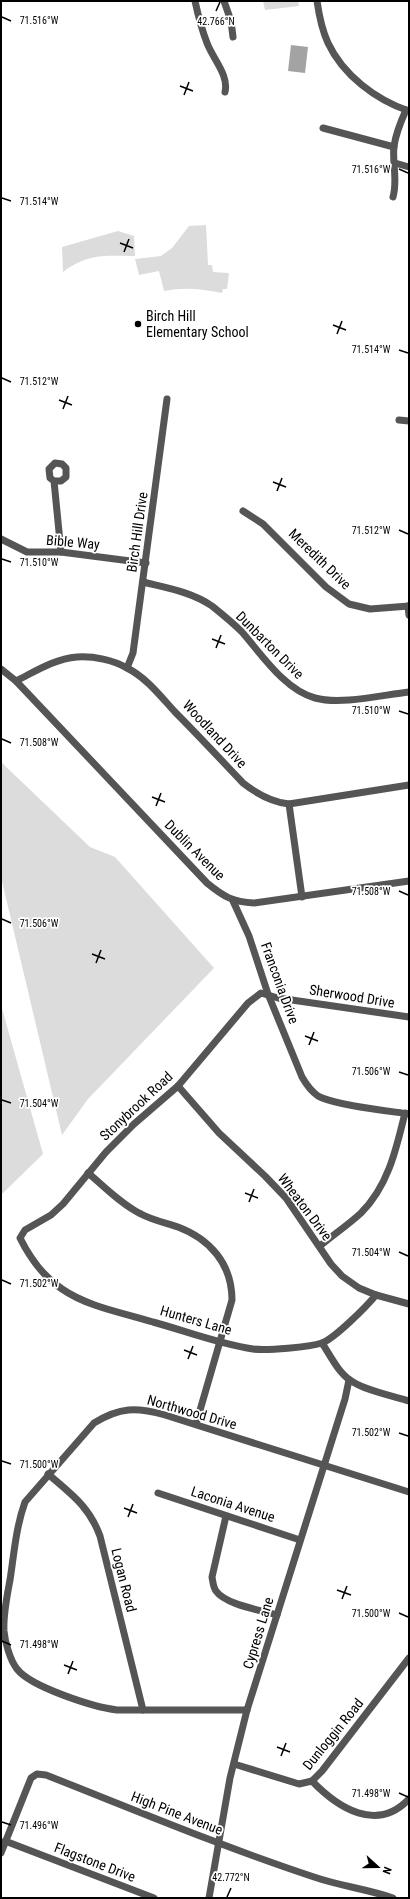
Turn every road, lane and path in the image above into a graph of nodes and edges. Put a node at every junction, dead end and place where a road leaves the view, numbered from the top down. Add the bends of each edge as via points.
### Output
1 (195, 1) edge
2 (224, 1) edge
3 (317, 1) edge
4 (233, 37) dead end
5 (225, 92) dead end
6 (407, 110) edge
7 (322, 128) dead end
8 (394, 147) junction
9 (395, 163) junction
10 (409, 167) edge
11 (393, 197) dead end
12 (168, 400) dead end
13 (399, 420) dead end
14 (409, 421) edge
15 (54, 481) dead end
16 (243, 511) dead end
17 (1, 539) edge
18 (61, 552) junction
19 (146, 563) junction
20 (143, 582) junction
21 (408, 606) edge
22 (409, 615) edge
23 (127, 668) junction
24 (1, 669) edge
25 (16, 682) junction
26 (409, 692) edge
27 (409, 785) edge
28 (289, 804) junction
29 (409, 881) edge
30 (302, 896) junction
31 (233, 901) junction
32 (268, 994) junction
33 (409, 1018) edge
34 (178, 1086) junction
35 (407, 1114) edge
36 (88, 1173) junction
37 (20, 1238) joint
38 (320, 1246) junction
39 (376, 1295) junction
40 (409, 1304) edge
41 (221, 1342) junction
42 (322, 1343) junction
43 (349, 1380) junction
44 (409, 1401) edge
45 (196, 1424) junction
46 (324, 1466) junction
47 (48, 1474) junction
48 (409, 1492) edge
49 (158, 1493) dead end
50 (226, 1516) junction
51 (300, 1540) junction
52 (277, 1615) junction
53 (409, 1658) edge
54 (143, 1710) junction
55 (247, 1710) junction
56 (234, 1764) junction
57 (312, 1781) junction
58 (409, 1799) edge
59 (5, 1841) junction
60 (219, 1843) junction
61 (1, 1853) edge
62 (154, 1898) edge
63 (209, 1898) edge
64 (393, 1898) edge

1 - 5 street via 208,44 224,75
2 - 4 street via 231,20
3 - 6 street via 328,43 345,67 370,92
6 - 8 street
7 - 8 street
8 - 9 street
9 - 10 street
9 - 11 street
12 - 19 street, Birch Hill Drive
13 - 14 street
15 - 18 street
16 - 21 street, Meredith Drive via 263,524 326,587 349,604 370,609
17 - 18 street, Bible Way via 27,552
18 - 19 street, Bible Way
19 - 20 street, Birch Hill Drive
20 - 23 street, Birch Hill Drive via 133,653
20 - 26 street, Dunbarton Drive via 192,595 211,606 240,630 291,687 303,694 334,701
21 - 22 street
23 - 25 street, Woodland Drive via 106,660 78,657 51,663
23 - 28 street, Woodland Drive via 139,675 243,783 268,799
24 - 25 street, Dublin Avenue
25 - 31 street, Dublin Avenue via 207,883
27 - 28 street, Woodland Drive
28 - 30 street
29 - 30 street, Dublin Avenue
30 - 31 street, Dublin Avenue via 254,903
31 - 32 street, Franconia Drive via 249,936
32 - 33 street, Sherwood Drive via 278,998
32 - 34 street, Stonybrook Road via 261,994 248,1003
32 - 35 street, Franconia Drive via 302,1077 318,1096 332,1101
34 - 36 street, Stonybrook Road via 134,1124
34 - 38 street, Wheaton Drive via 219,1133 286,1198
35 - 38 street via 391,1164 377,1194 360,1214
36 - 37 street, Stonybrook Road via 64,1204 25,1230
36 - 41 street via 126,1206 193,1234 218,1254 229,1275 232,1292
37 - 41 street, Hunters Lane via 34,1262 50,1280 76,1297
38 - 39 street, Wheaton Drive via 342,1276 359,1288
39 - 40 street, Wheaton Drive
39 - 42 street via 364,1309
41 - 42 street, Hunters Lane via 269,1350
41 - 45 street
42 - 43 street
43 - 44 street
43 - 46 street, Cypress Lane
45 - 46 street, Northwood Drive
45 - 47 street, Northwood Drive via 148,1410 113,1412 94,1423
46 - 48 street, Northwood Drive
46 - 51 street, Cypress Lane
47 - 54 street, Logan Road via 86,1508 100,1536
47 - 54 street, Northwood Drive via 25,1502 20,1518 6,1607 4,1631 8,1649 16,1668 28,1679 43,1687 102,1708
49 - 50 street, Laconia Avenue
50 - 51 street, Laconia Avenue
50 - 52 street via 212,1577 214,1586 222,1597 232,1602
51 - 52 street, Cypress Lane
52 - 55 street, Cypress Lane
53 - 57 street, Dunloggin Road
54 - 55 street, Northwood Drive
55 - 56 street, Cypress Lane
56 - 57 street, Dunloggin Road via 299,1784
56 - 60 street, Cypress Lane
57 - 58 street via 328,1797 364,1815 393,1811
59 - 60 street, High Pine Avenue via 31,1778 36,1774 46,1775
59 - 61 street, High Pine Avenue
59 - 62 street, Flagstone Drive
60 - 63 street, Cypress Lane
60 - 64 street, High Pine Avenue via 316,1878

